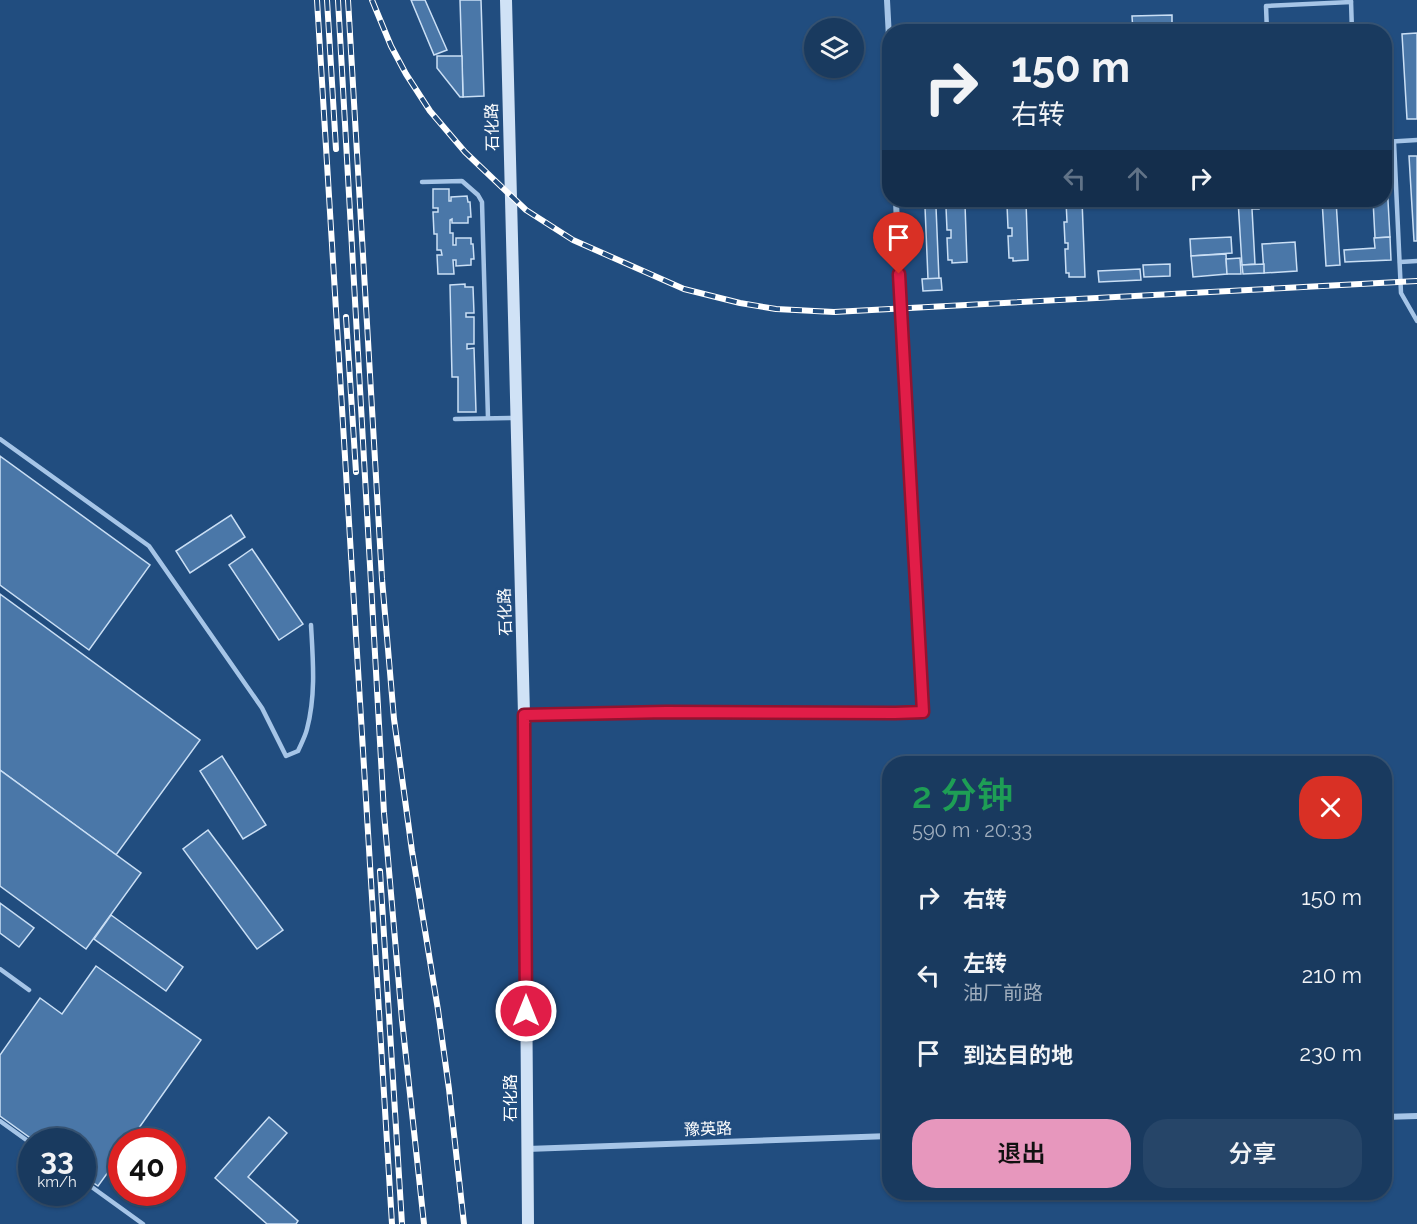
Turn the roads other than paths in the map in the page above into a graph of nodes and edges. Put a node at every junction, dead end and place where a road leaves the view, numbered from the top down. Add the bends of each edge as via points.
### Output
1 (506, 0) edge
2 (887, 0) edge
3 (1351, 1) edge
4 (888, 24) edge
5 (1267, 24) edge
6 (1352, 24) edge
7 (1417, 140) edge
8 (1394, 142) joint
9 (422, 182) dead end
10 (896, 207) edge
11 (1417, 261) edge
12 (1400, 262) junction
13 (1417, 321) edge
14 (516, 417) junction
15 (488, 418) junction
16 (455, 419) dead end
17 (0, 438) edge
18 (311, 625) dead end
19 (524, 715) junction
20 (0, 969) edge
21 (29, 990) dead end
22 (1417, 1116) edge
23 (1392, 1117) edge
24 (0, 1121) edge
25 (18, 1134) edge
26 (882, 1136) edge
27 (527, 1149) junction
28 (96, 1190) edge
29 (143, 1224) edge
30 (528, 1224) edge

1 - 14 street, 石化路
2 - 4 street
3 - 5 lane via 1266,6
3 - 6 lane
7 - 8 lane
8 - 12 lane
9 - 15 lane via 462,181 482,202
10 - 19 street via 923,712
11 - 12 lane
12 - 13 lane via 1401,293
14 - 15 lane
14 - 19 street, 石化路
15 - 16 lane
17 - 18 lane via 149,546 262,708 286,756 298,751 307,730 314,668
19 - 27 street, 石化路
20 - 21 lane
22 - 23 street
24 - 25 lane
26 - 27 street, 豫英路
27 - 30 street, 石化路
28 - 29 lane

